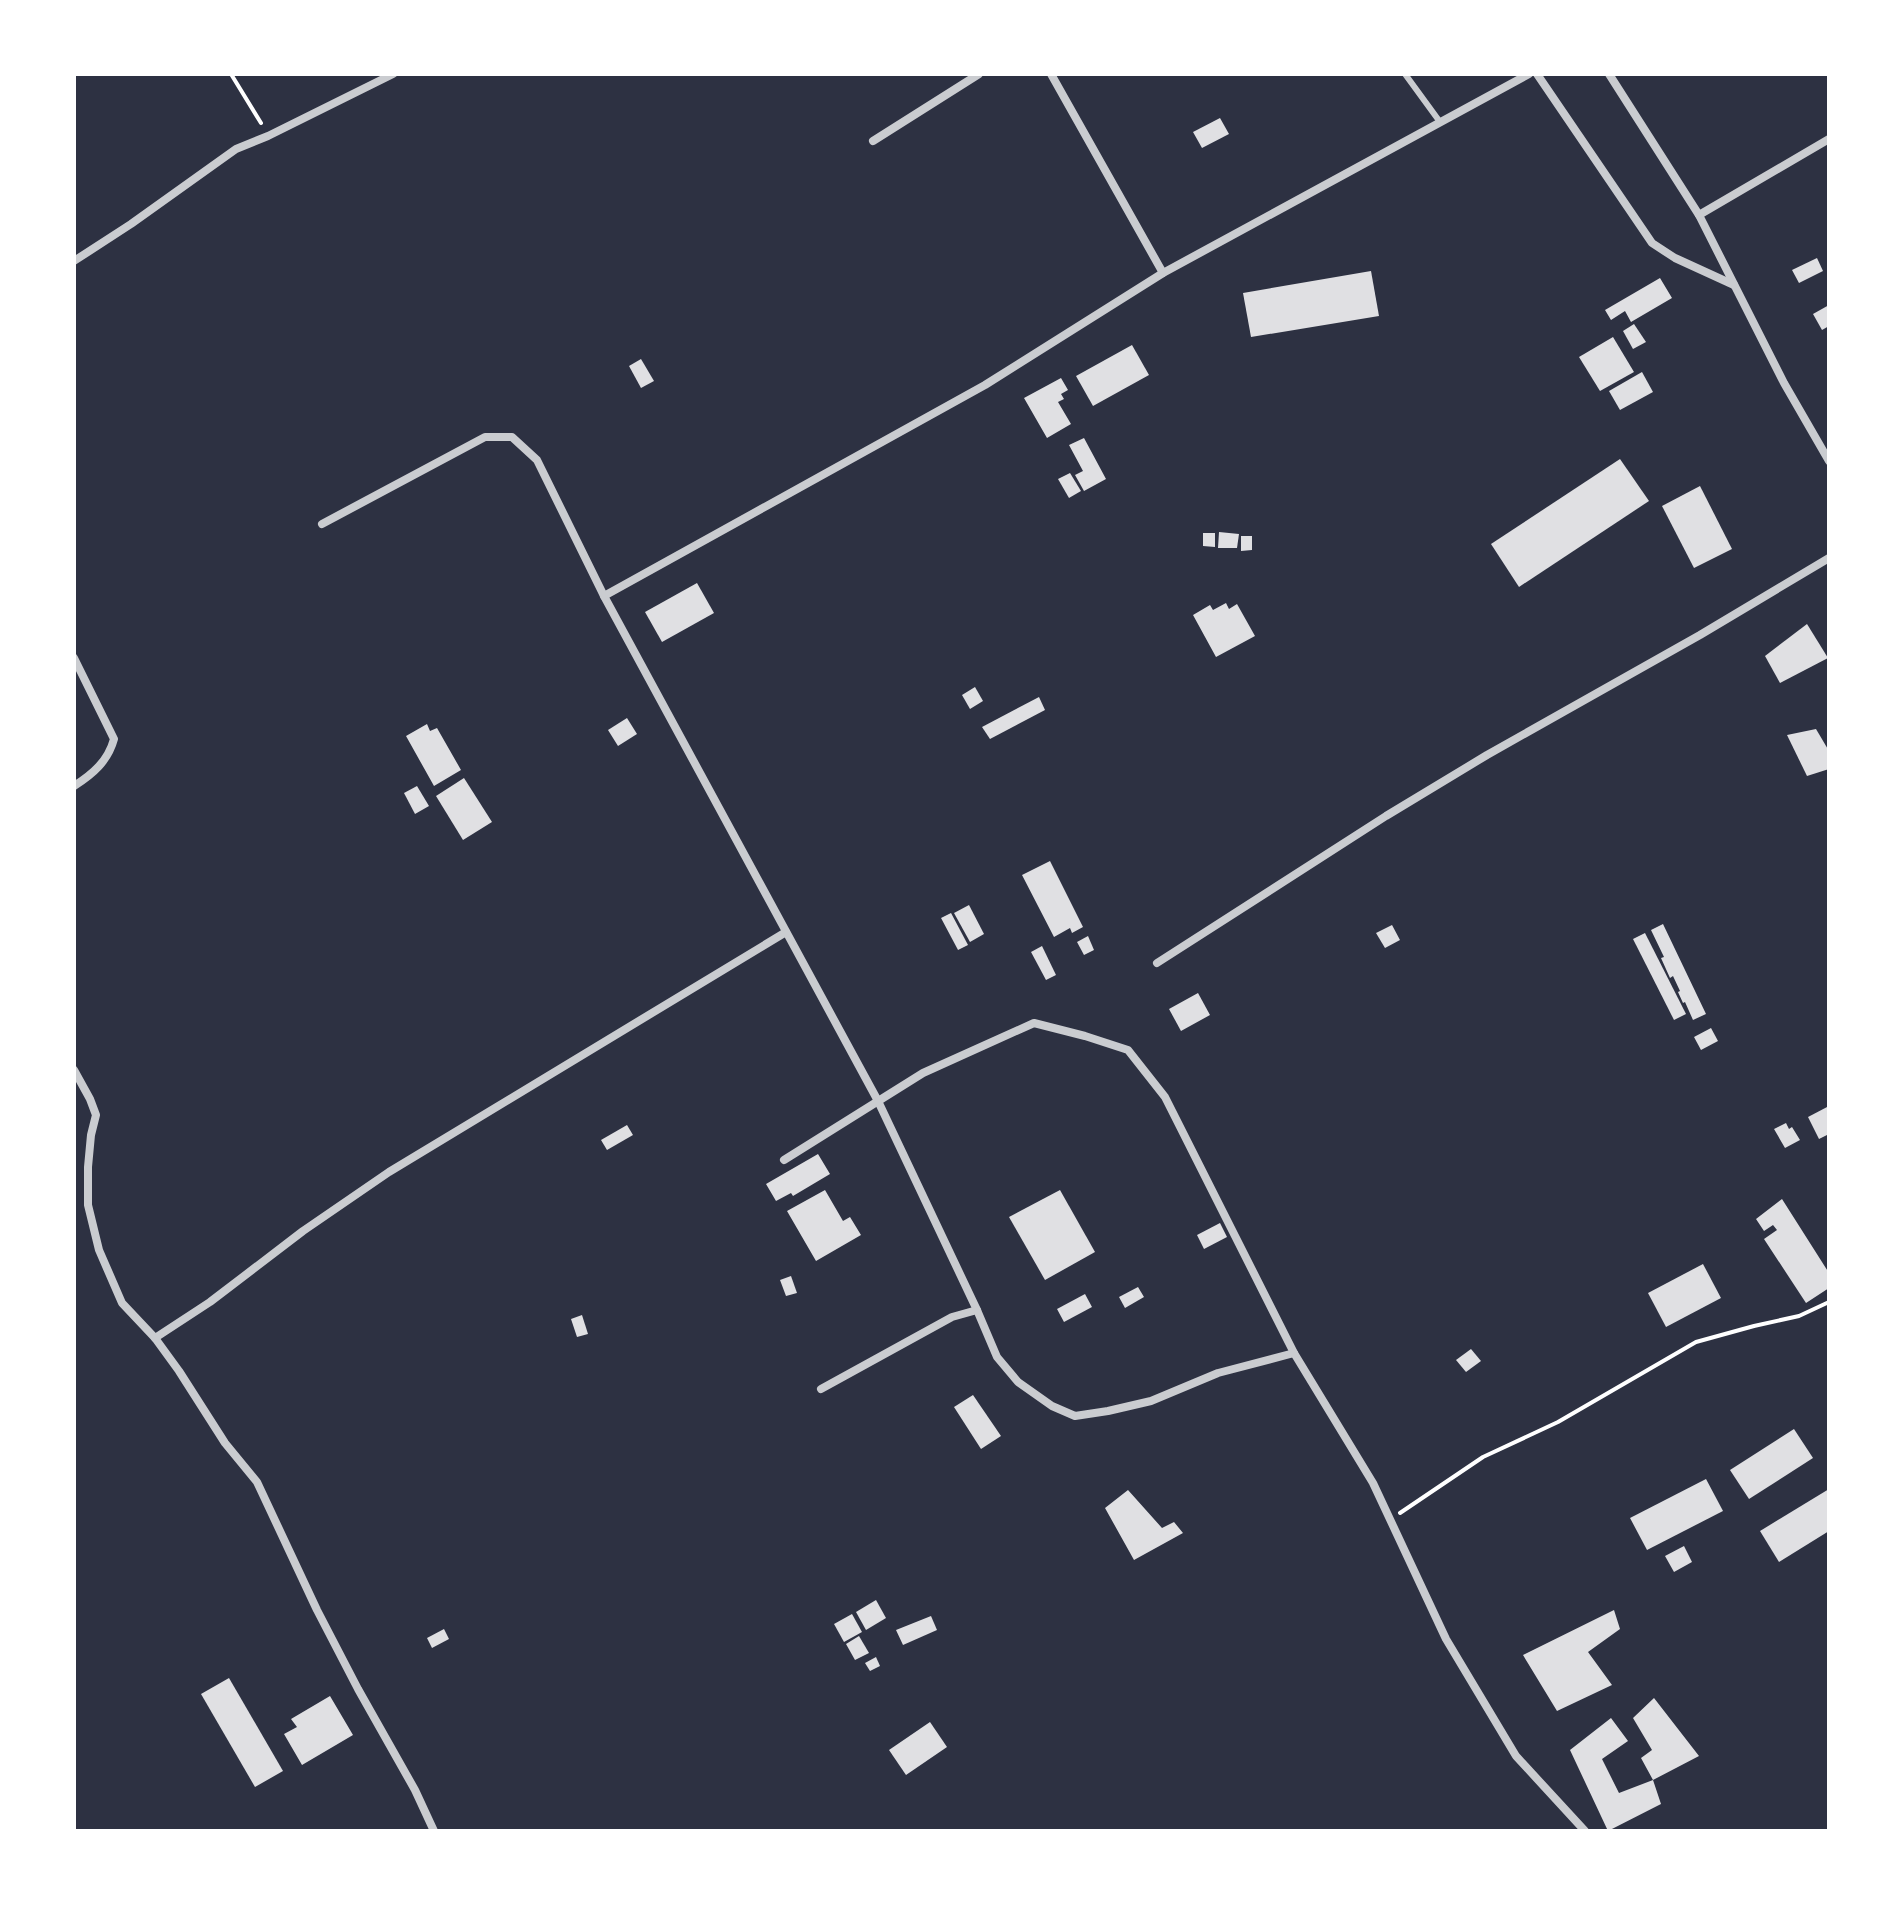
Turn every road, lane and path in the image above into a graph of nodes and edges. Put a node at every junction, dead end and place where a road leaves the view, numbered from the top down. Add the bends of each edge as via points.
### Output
1 (231, 74) edge
2 (393, 74) edge
3 (979, 74) edge
4 (1051, 74) edge
5 (1405, 74) edge
6 (1529, 74) edge
7 (1537, 74) edge
8 (1609, 74) edge
9 (1440, 122) junction
10 (268, 136) junction
11 (1829, 139) edge
12 (873, 141) dead end
13 (1699, 215) junction
14 (74, 261) edge
15 (1163, 273) junction
16 (1735, 286) junction
17 (1829, 461) edge
18 (322, 524) dead end
19 (1829, 558) edge
20 (604, 596) junction
21 (74, 658) edge
22 (74, 786) edge
23 (786, 932) junction
24 (1157, 963) dead end
25 (74, 1070) edge
26 (878, 1101) junction
27 (784, 1160) dead end
28 (1829, 1302) edge
29 (977, 1310) junction
30 (155, 1338) junction
31 (1294, 1353) junction
32 (821, 1389) dead end
33 (1391, 1520) junction
34 (434, 1831) edge
35 (1585, 1831) edge

1 - 10 path
2 - 10 street
3 - 12 street
4 - 15 street
5 - 9 lane
6 - 9 street
7 - 16 street via 1652,243
8 - 13 street
9 - 15 street
10 - 14 street via 236,149
11 - 13 street
13 - 16 street
15 - 20 street via 985,385
16 - 17 street
18 - 20 street via 485,437 512,437 537,460
19 - 24 street via 1487,755
20 - 23 street
21 - 22 street via 114,739 95,772
23 - 26 street
23 - 30 street via 389,1172
25 - 30 street via 96,1115 88,1205 99,1250 122,1303
26 - 27 street
26 - 29 street
26 - 31 street via 923,1073 1034,1023 1128,1050 1165,1097
28 - 33 path via 1799,1316 1696,1342 1558,1422 1483,1457
29 - 31 street via 997,1357 1018,1382 1075,1416 1151,1401 1218,1373
29 - 32 street via 952,1317
30 - 34 street via 257,1482 317,1610
31 - 33 street
33 - 35 street via 1446,1639 1516,1756

